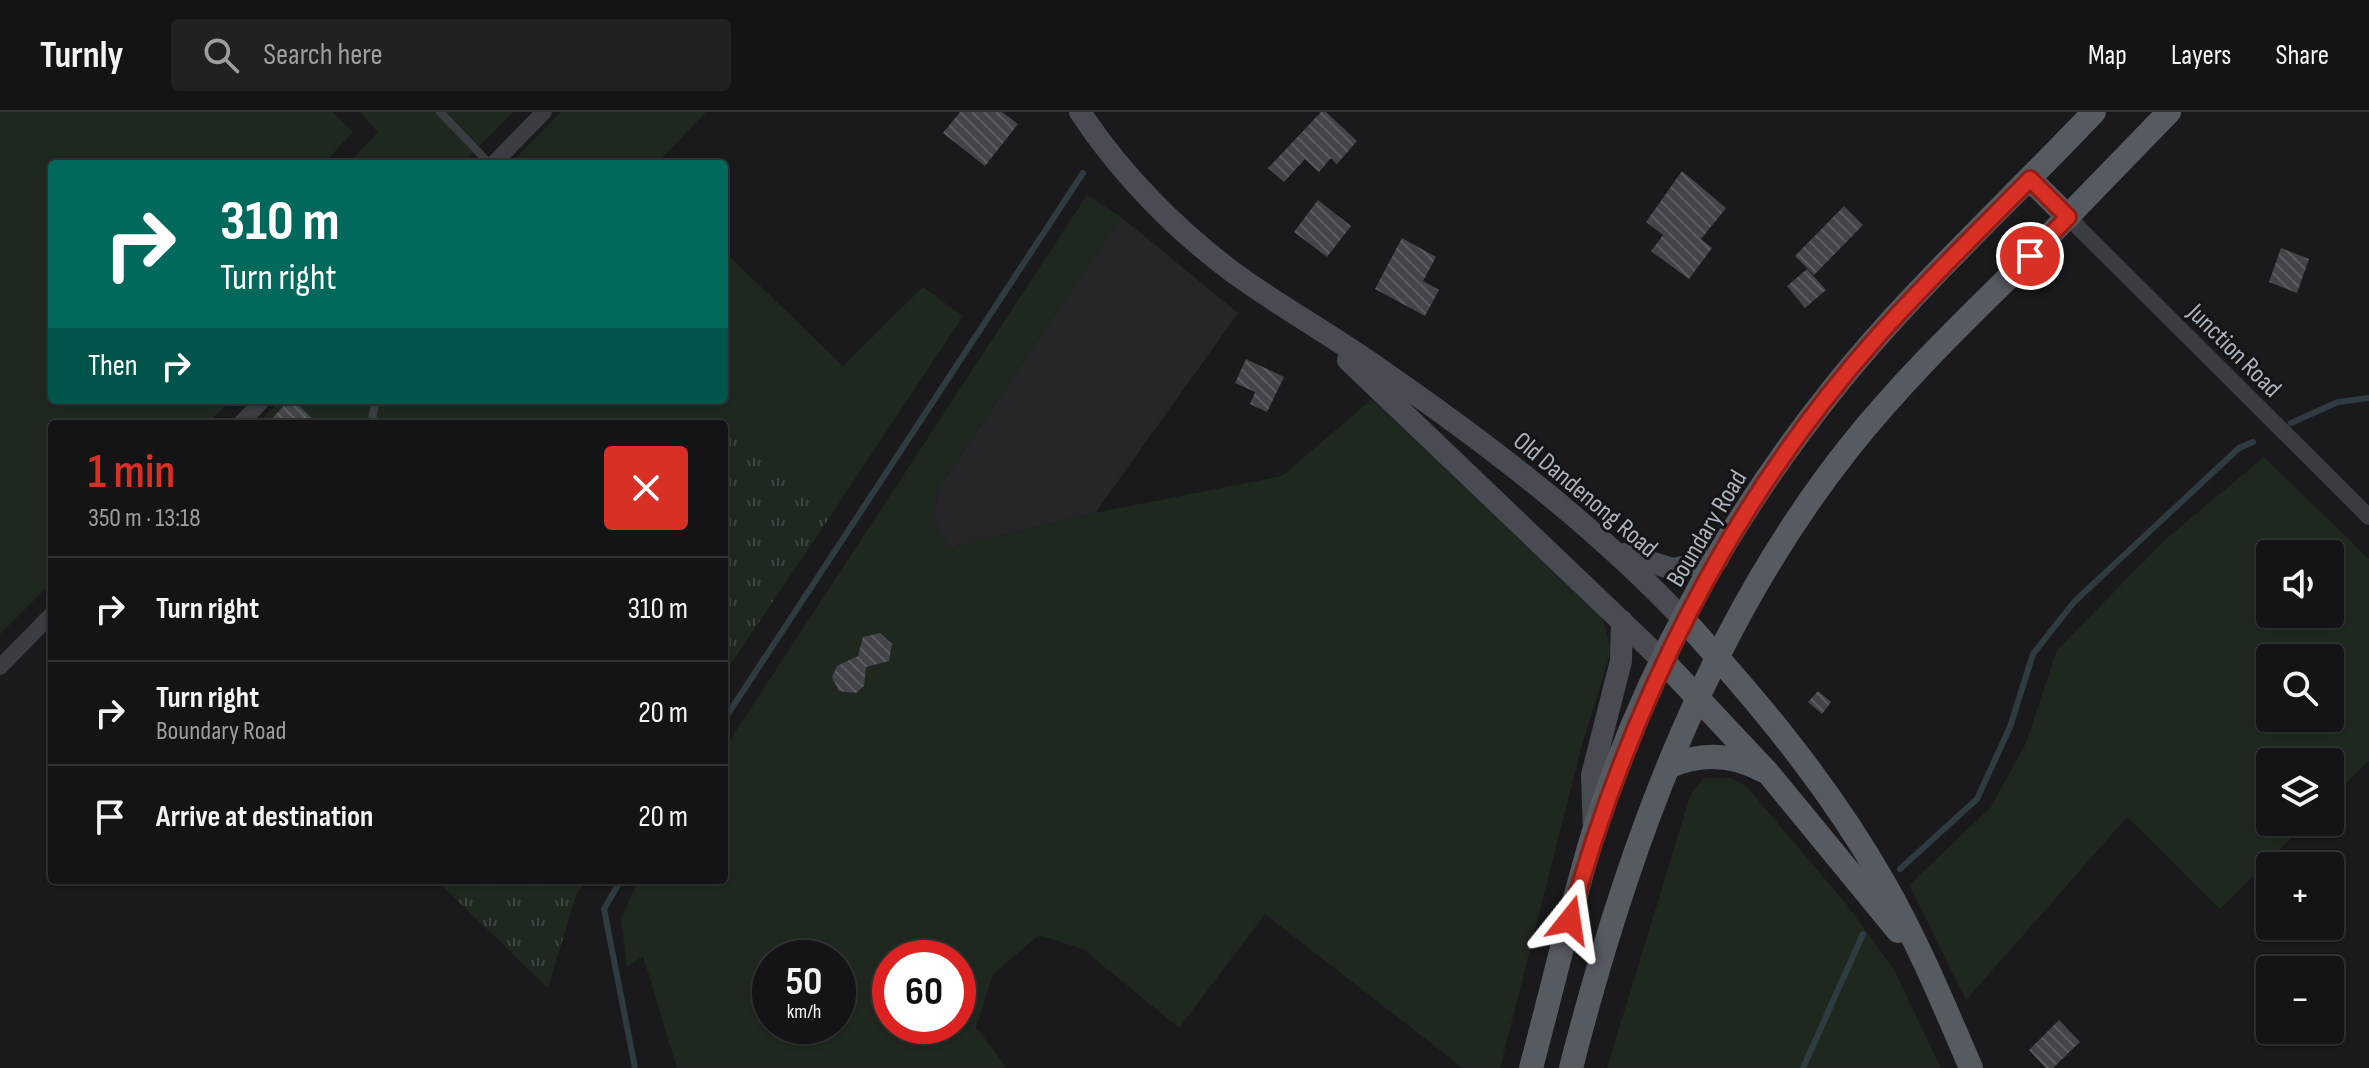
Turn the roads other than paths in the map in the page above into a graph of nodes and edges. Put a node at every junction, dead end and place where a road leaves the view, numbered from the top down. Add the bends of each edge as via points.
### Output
1 (440, 112) edge
2 (544, 112) edge
3 (1080, 112) edge
4 (2094, 112) edge
5 (2169, 112) edge
6 (488, 160) edge
7 (496, 160) edge
8 (2030, 179) junction
9 (2068, 217) junction
10 (1300, 315) junction
11 (259, 404) edge
12 (244, 420) edge
13 (2369, 517) edge
14 (1612, 549) junction
15 (1718, 559) junction
16 (48, 618) edge
17 (1684, 620) junction
18 (1622, 621) junction
19 (1718, 657) junction
20 (1663, 661) junction
21 (0, 667) edge
22 (1698, 696) junction
23 (1668, 767) junction
24 (1769, 774) junction
25 (1594, 833) junction
26 (1922, 961) junction
27 (1531, 1068) edge
28 (1571, 1068) edge
29 (1971, 1068) edge

1 - 6 lane
2 - 7 street
3 - 10 main road, Old Dandenong Road via 1178,227 1234,273
4 - 8 main road, Boundary Road
5 - 9 main road
8 - 9 main road
8 - 15 main road, Boundary Road via 1877,336 1792,443
9 - 13 street, Junction Road
9 - 19 main road via 1905,382 1849,447 1778,551
10 - 14 main road, Old Dandenong Road via 1447,418
10 - 18 main road, Old Dandenong Road
11 - 12 street
14 - 15 main road via 1673,569
14 - 17 main road, Old Dandenong Road
15 - 17 main road, Boundary Road
16 - 21 street
17 - 19 main road, Old Dandenong Road
17 - 20 main road, Boundary Road
18 - 20 main road, Old Dandenong Road
18 - 25 main road via 1621,661 1592,775
19 - 22 main road
19 - 26 main road, Old Dandenong Road via 1832,800 1881,877
20 - 22 main road, Old Dandenong Road
20 - 25 main road, Boundary Road
22 - 23 main road
22 - 24 main road, Old Dandenong Road
23 - 24 main road via 1712,756
23 - 28 main road via 1636,853
24 - 26 main road, Old Dandenong Road
25 - 27 main road, Boundary Road
26 - 29 main road, Old Dandenong Road

